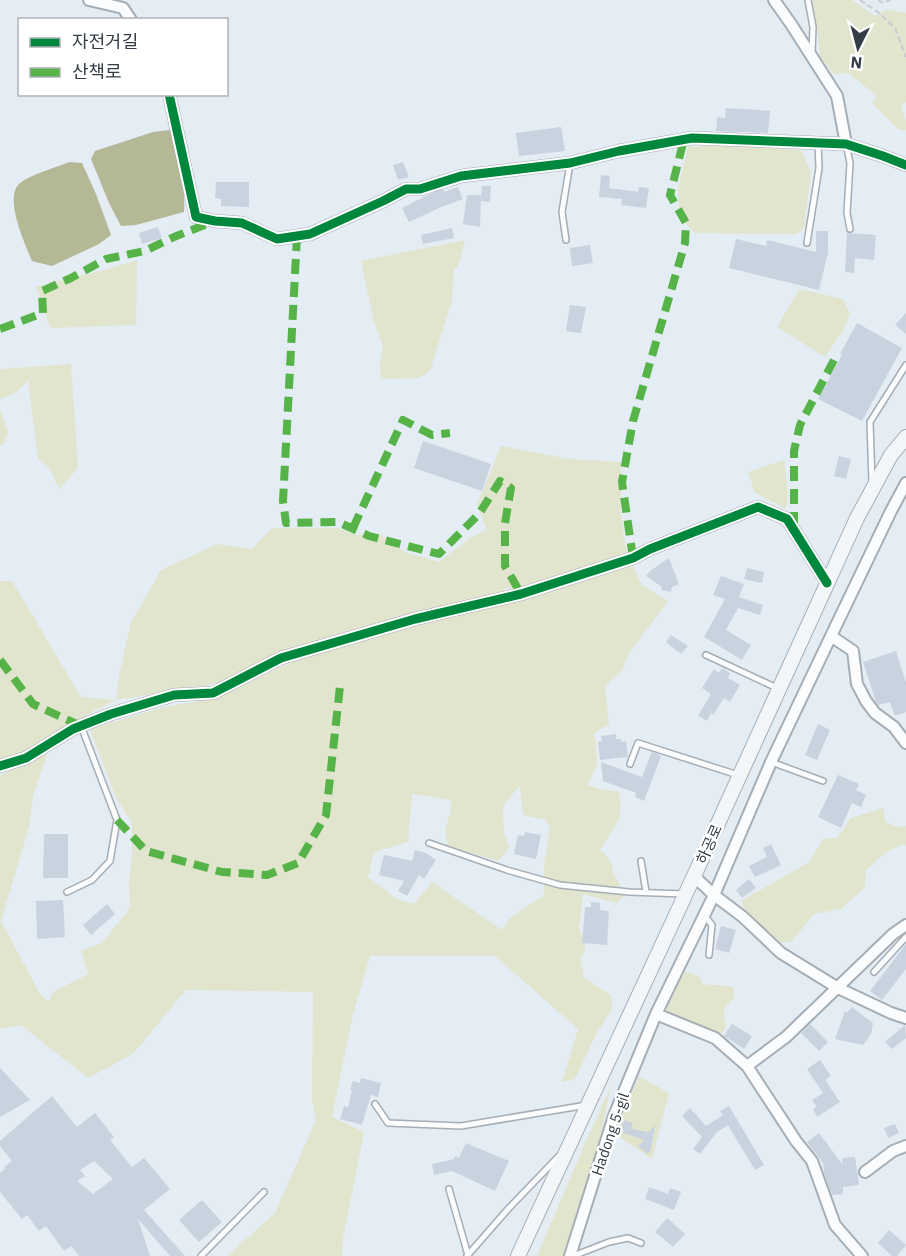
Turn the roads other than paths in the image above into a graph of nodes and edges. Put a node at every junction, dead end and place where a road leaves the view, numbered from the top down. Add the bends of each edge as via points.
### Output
1 (89, 0) edge
2 (774, 0) edge
3 (808, 0) edge
4 (130, 18) edge
5 (812, 57) junction
6 (169, 96) edge
7 (818, 143) junction
8 (846, 144) junction
9 (570, 164) junction
10 (906, 165) edge
11 (850, 230) dead end
12 (566, 240) dead end
13 (807, 243) dead end
14 (906, 365) edge
15 (906, 437) edge
16 (906, 483) edge
17 (872, 490) junction
18 (827, 583) junction
19 (831, 636) junction
20 (706, 655) dead end
21 (779, 689) junction
22 (81, 726) junction
23 (906, 743) edge
24 (771, 762) junction
25 (630, 764) dead end
26 (0, 766) edge
27 (739, 775) junction
28 (823, 782) dead end
29 (429, 843) dead end
30 (641, 861) dead end
31 (694, 876) junction
32 (67, 892) dead end
33 (646, 892) junction
34 (686, 894) junction
35 (714, 895) junction
36 (704, 915) junction
37 (906, 925) edge
38 (906, 937) edge
39 (709, 955) dead end
40 (874, 972) dead end
41 (838, 988) junction
42 (656, 1014) junction
43 (906, 1018) edge
44 (747, 1066) junction
45 (375, 1104) dead end
46 (588, 1105) junction
47 (571, 1144) junction
48 (906, 1146) edge
49 (865, 1172) dead end
50 (449, 1189) dead end
51 (264, 1192) dead end
52 (641, 1243) dead end
53 (201, 1256) edge
54 (468, 1256) edge
55 (518, 1256) edge
56 (571, 1256) edge
57 (862, 1256) edge

1 - 4 street via 123,9
2 - 5 street
3 - 5 lane via 813,27
5 - 8 street via 837,96
6 - 9 street via 196,217 242,223 277,239 310,234 406,189 420,189 461,176
7 - 8 street
7 - 9 street via 692,138
7 - 13 lane via 819,168
8 - 10 street
8 - 11 lane
9 - 12 lane via 562,212
14 - 17 lane via 870,422
15 - 17 main road, 하공로
16 - 19 street, Hadong 5-gil
17 - 18 main road, 하공로
18 - 21 main road, 하공로
18 - 22 street via 787,519 758,507 621,562 511,597 416,619 281,658 213,693 174,695
19 - 23 street via 853,651 857,684 875,713 894,726
19 - 24 street, Hadong 5-gil
20 - 21 lane
21 - 27 main road, 하공로
22 - 26 street via 26,758
22 - 32 lane via 117,820 110,861 92,880
24 - 28 lane
24 - 35 street, Hadong 5-gil
25 - 27 lane via 638,743
27 - 31 main road, 하공로
29 - 33 lane via 560,885
30 - 33 lane
31 - 34 main road, 하공로
31 - 35 street
33 - 34 lane
34 - 46 main road, 하공로
35 - 36 street, Hadong 5-gil
35 - 41 street via 743,916 781,953
36 - 39 lane via 712,926
36 - 42 street, Hadong 5-gil
37 - 41 street
38 - 40 lane
41 - 43 street
41 - 44 street via 786,1037
42 - 44 street via 715,1038
42 - 56 street, Hadong 5-gil via 614,1116
44 - 57 street via 812,1161 835,1225
45 - 46 lane via 387,1123 461,1126
46 - 47 main road, 하공로
47 - 54 lane
47 - 55 main road, 하공로
48 - 49 street
50 - 54 lane
51 - 53 lane
52 - 56 lane via 628,1238

